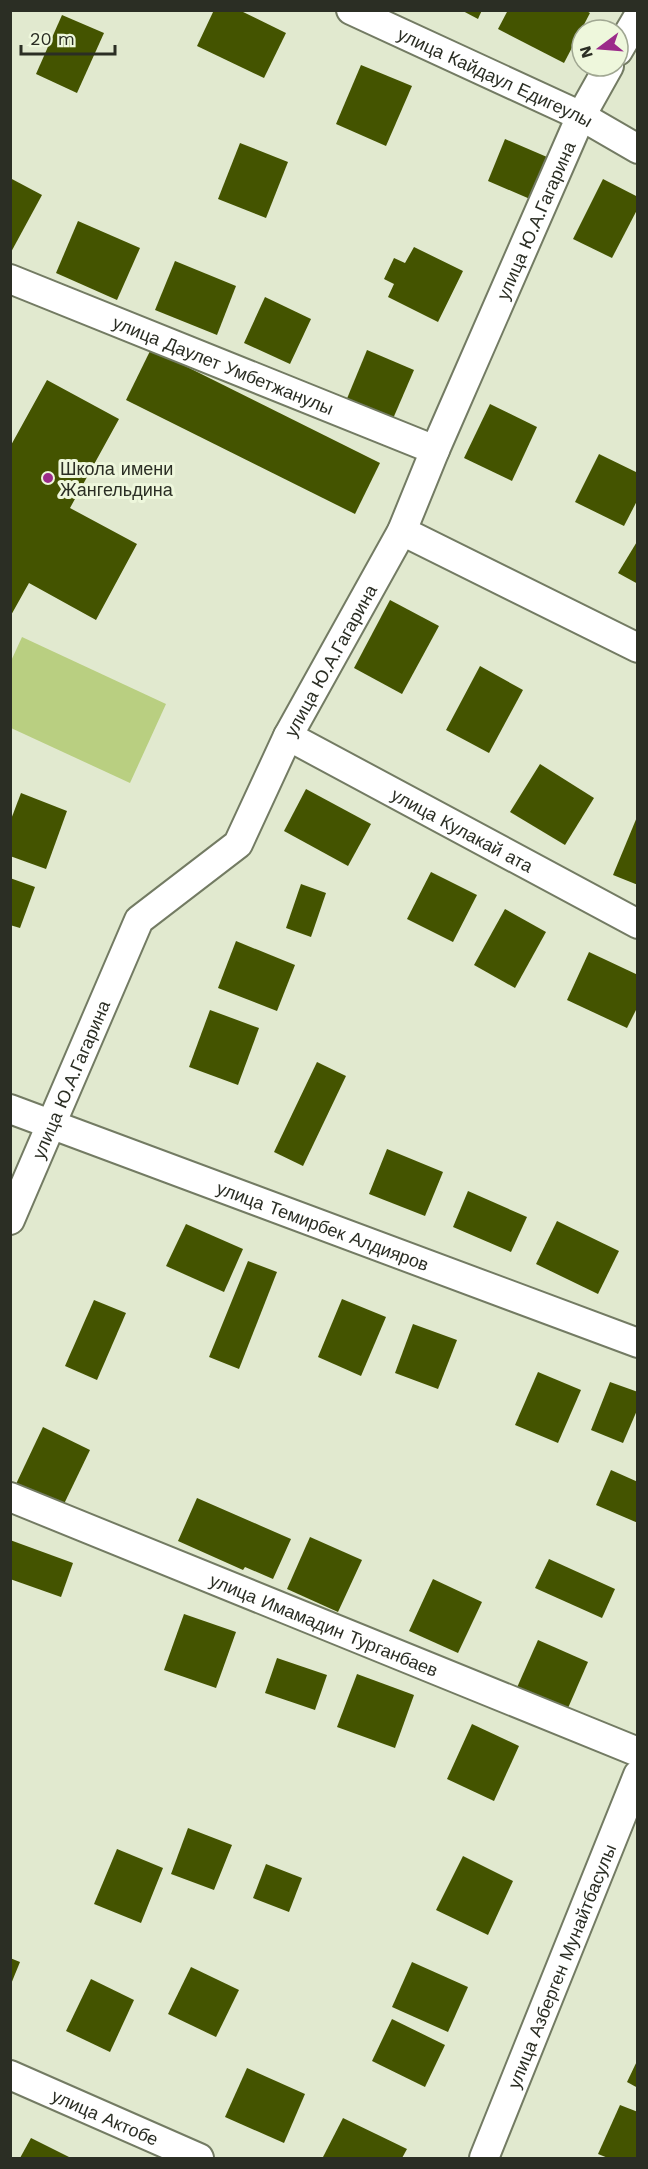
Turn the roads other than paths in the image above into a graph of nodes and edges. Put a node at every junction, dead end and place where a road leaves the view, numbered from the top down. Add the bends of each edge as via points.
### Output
1 (351, 10) edge
2 (638, 17) edge
3 (630, 31) edge
4 (602, 78) edge
5 (581, 116) junction
6 (638, 149) edge
7 (10, 279) edge
8 (435, 450) junction
9 (402, 531) junction
10 (638, 648) edge
11 (288, 736) junction
12 (638, 924) edge
13 (10, 1109) edge
14 (51, 1125) junction
15 (10, 1220) edge
16 (638, 1343) edge
17 (10, 1497) edge
18 (638, 1752) edge
19 (638, 1774) edge
20 (10, 2075) edge
21 (199, 2158) edge
22 (484, 2158) edge

1 - 5 street, улица Кайдаул Едигеулы
2 - 3 street
4 - 5 street, улица Ю.А.Гагарина
5 - 6 street, улица Кайдаул Едигеулы
5 - 8 street, улица Ю.А.Гагарина
7 - 8 street, улица Даулет Умбетжанулы
8 - 9 street, улица Ю.А.Гагарина
9 - 10 street
9 - 11 street, улица Ю.А.Гагарина
11 - 12 street, улица Кулакай ата
11 - 14 street, улица Ю.А.Гагарина via 238,844 139,920
13 - 14 street, улица Темирбек Алдияров
14 - 15 street, улица Ю.А.Гагарина
14 - 16 street, улица Темирбек Алдияров
17 - 18 street, улица Имамадин Турганбаев
19 - 22 street, улица Азберген Мунайтбасулы
20 - 21 street, улица Актобе

